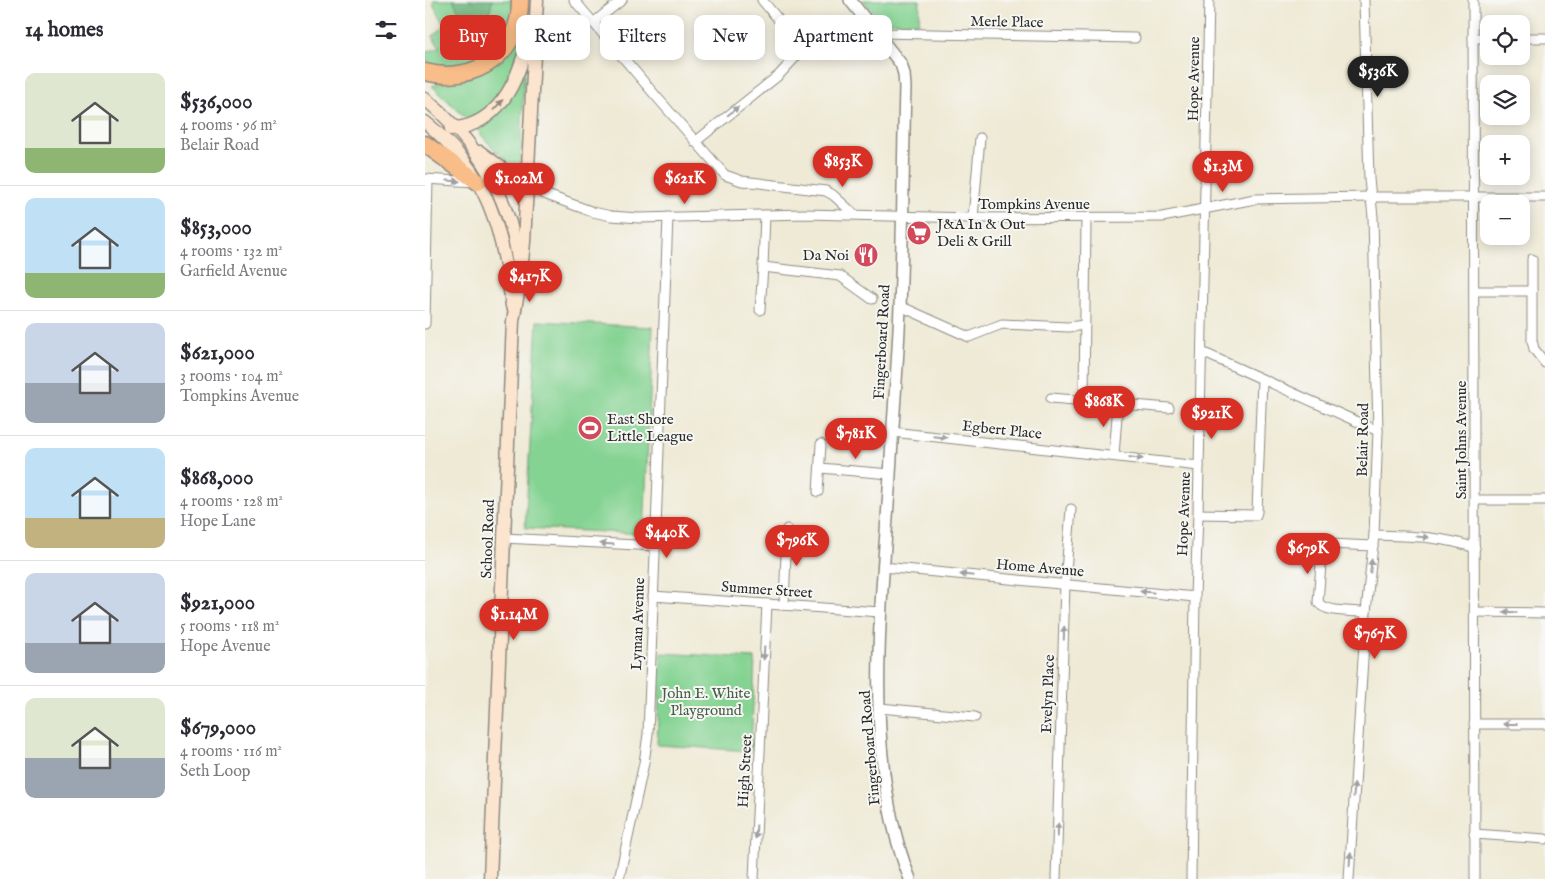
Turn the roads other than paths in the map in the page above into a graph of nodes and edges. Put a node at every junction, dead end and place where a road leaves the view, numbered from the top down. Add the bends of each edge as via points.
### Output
1 (520, 0) edge
2 (574, 0) edge
3 (622, 0) edge
4 (762, 0) edge
5 (850, 0) edge
6 (1209, 0) edge
7 (1363, 0) edge
8 (1473, 0) edge
9 (537, 6) edge
10 (863, 15) edge
11 (593, 23) junction
12 (892, 33) edge
13 (1135, 38) dead end
14 (1473, 38) junction
15 (1480, 38) edge
16 (1530, 38) edge
17 (1545, 38) edge
18 (892, 52) edge
19 (425, 72) edge
20 (425, 99) edge
21 (425, 122) edge
22 (457, 128) junction
23 (436, 131) junction
24 (980, 138) dead end
25 (695, 142) junction
26 (425, 144) edge
27 (472, 146) junction
28 (427, 179) edge
29 (478, 182) junction
30 (526, 186) junction
31 (1371, 197) junction
32 (1545, 197) edge
33 (1473, 198) junction
34 (1204, 209) junction
35 (854, 214) junction
36 (765, 215) junction
37 (901, 216) junction
38 (973, 218) junction
39 (668, 219) junction
40 (1087, 219) junction
41 (1532, 259) dead end
42 (763, 267) junction
43 (520, 281) junction
44 (1474, 290) junction
45 (1532, 292) junction
46 (872, 299) dead end
47 (900, 306) junction
48 (760, 310) dead end
49 (513, 321) junction
50 (425, 324) edge
51 (1085, 325) junction
52 (1202, 352) junction
53 (1545, 363) edge
54 (1262, 380) junction
55 (1051, 398) dead end
56 (1084, 401) junction
57 (1118, 404) junction
58 (1169, 408) dead end
59 (891, 432) junction
60 (1378, 432) junction
61 (821, 444) dead end
62 (1114, 455) junction
63 (1199, 466) junction
64 (820, 468) junction
65 (890, 474) junction
66 (818, 492) dead end
67 (1475, 500) junction
68 (1545, 500) edge
69 (1071, 509) dead end
70 (1198, 514) junction
71 (787, 529) dead end
72 (1374, 535) junction
73 (505, 538) junction
74 (655, 546) junction
75 (1373, 546) junction
76 (1475, 548) junction
77 (883, 567) junction
78 (1065, 584) junction
79 (653, 596) junction
80 (1195, 597) junction
81 (767, 604) junction
82 (784, 605) junction
83 (880, 612) junction
84 (1366, 612) junction
85 (1475, 612) junction
86 (1545, 613) edge
87 (880, 708) junction
88 (975, 717) dead end
89 (1474, 724) junction
90 (1545, 724) edge
91 (1474, 834) junction
92 (1545, 839) edge
93 (490, 879) edge
94 (619, 879) edge
95 (754, 879) edge
96 (910, 879) edge
97 (1056, 879) edge
98 (1191, 879) edge
99 (1349, 879) edge
100 (1475, 879) edge

1 - 19 highway via 519,18 511,38 491,62 462,74
2 - 11 street
3 - 11 street
25 -> 4 street via 779,75 803,49
5 - 10 street, Fingerboard Road
6 - 34 street, Hope Avenue
7 - 31 street, Belair Road
8 - 14 street, Saint Johns Avenue
22 -> 9 main road via 481,119 506,96 518,72
9 - 30 main road
11 - 25 street
12 - 13 street, Merle Place
14 - 15 street
14 - 33 street, Saint Johns Avenue
16 - 17 street
18 - 37 street, Fingerboard Road via 904,74
20 - 22 main road
21 - 23 main road, School Road
22 - 23 main road
22 - 27 main road
23 - 29 main road, School Road via 458,152
24 - 38 street
25 - 35 street via 725,175 733,179 826,191
26 - 29 highway
27 - 30 main road
27 - 43 main road via 504,204 515,244
28 -> 29 street
28 - 50 street
29 - 49 main road, School Road via 502,241
30 - 39 street, Tompkins Avenue via 601,214
30 - 43 main road
31 - 33 street, Tompkins Avenue
31 - 34 street, Tompkins Avenue via 1255,199
31 - 60 street, Belair Road
32 - 33 street, Tompkins Avenue
33 - 44 street, Saint Johns Avenue
34 - 40 street, Tompkins Avenue via 1162,217
34 - 52 street, Hope Avenue
35 - 36 street, Tompkins Avenue
35 - 37 street, Tompkins Avenue
36 - 39 street, Tompkins Avenue
36 - 42 street
37 - 38 street, Tompkins Avenue
37 - 47 street, Fingerboard Road
38 - 40 street, Tompkins Avenue
39 - 74 street, Lyman Avenue
40 - 51 street
41 - 45 street
42 - 46 street via 840,276
42 - 48 street
43 - 49 main road, School Road
44 - 45 street
44 - 67 street, Saint Johns Avenue
45 - 53 street via 1532,340 1534,349
47 - 51 street via 969,337 1002,324
47 - 59 street, Fingerboard Road
49 - 73 main road, School Road
51 - 56 street
52 - 54 street
52 - 63 street, Hope Avenue
54 - 60 street
54 - 70 street via 1256,516
55 - 56 street
56 - 57 street
57 - 58 street
57 - 62 street
59 -> 62 street, Egbert Place
59 - 65 street, Fingerboard Road
60 - 72 street, Belair Road
61 - 64 street
62 -> 63 street, Egbert Place
63 - 70 street, Hope Avenue
64 - 65 street
64 - 66 street
65 - 77 street, Fingerboard Road
67 - 68 street
67 - 76 street, Saint Johns Avenue
69 - 78 street, Evelyn Place
70 - 80 street, Hope Avenue
71 - 82 street
72 - 75 street, Belair Road
72 -> 76 street via 1434,538
74 -> 73 street
73 - 93 main road, School Road
74 - 79 street, Lyman Avenue
84 -> 75 street, Belair Road
75 - 84 street via 1330,544 1322,552 1319,605 1327,609
76 - 85 street, Saint Johns Avenue
78 -> 77 street, Home Avenue
77 - 83 street, Fingerboard Road
80 -> 78 street, Home Avenue
97 -> 78 street, Evelyn Place
79 - 81 street, Summer Street
79 - 94 street, Lyman Avenue via 645,754
80 - 98 street, Hope Avenue
81 - 82 street, Summer Street
81 -> 95 street, High Street
82 - 83 street, Summer Street
83 - 87 street, Fingerboard Road
99 -> 84 street, Belair Road
86 -> 85 street
85 - 89 street, Saint Johns Avenue
87 - 88 street
87 - 96 street, Fingerboard Road via 888,803 901,857
90 -> 89 street
89 - 91 street, Saint Johns Avenue
91 - 92 street
91 - 100 street, Saint Johns Avenue

